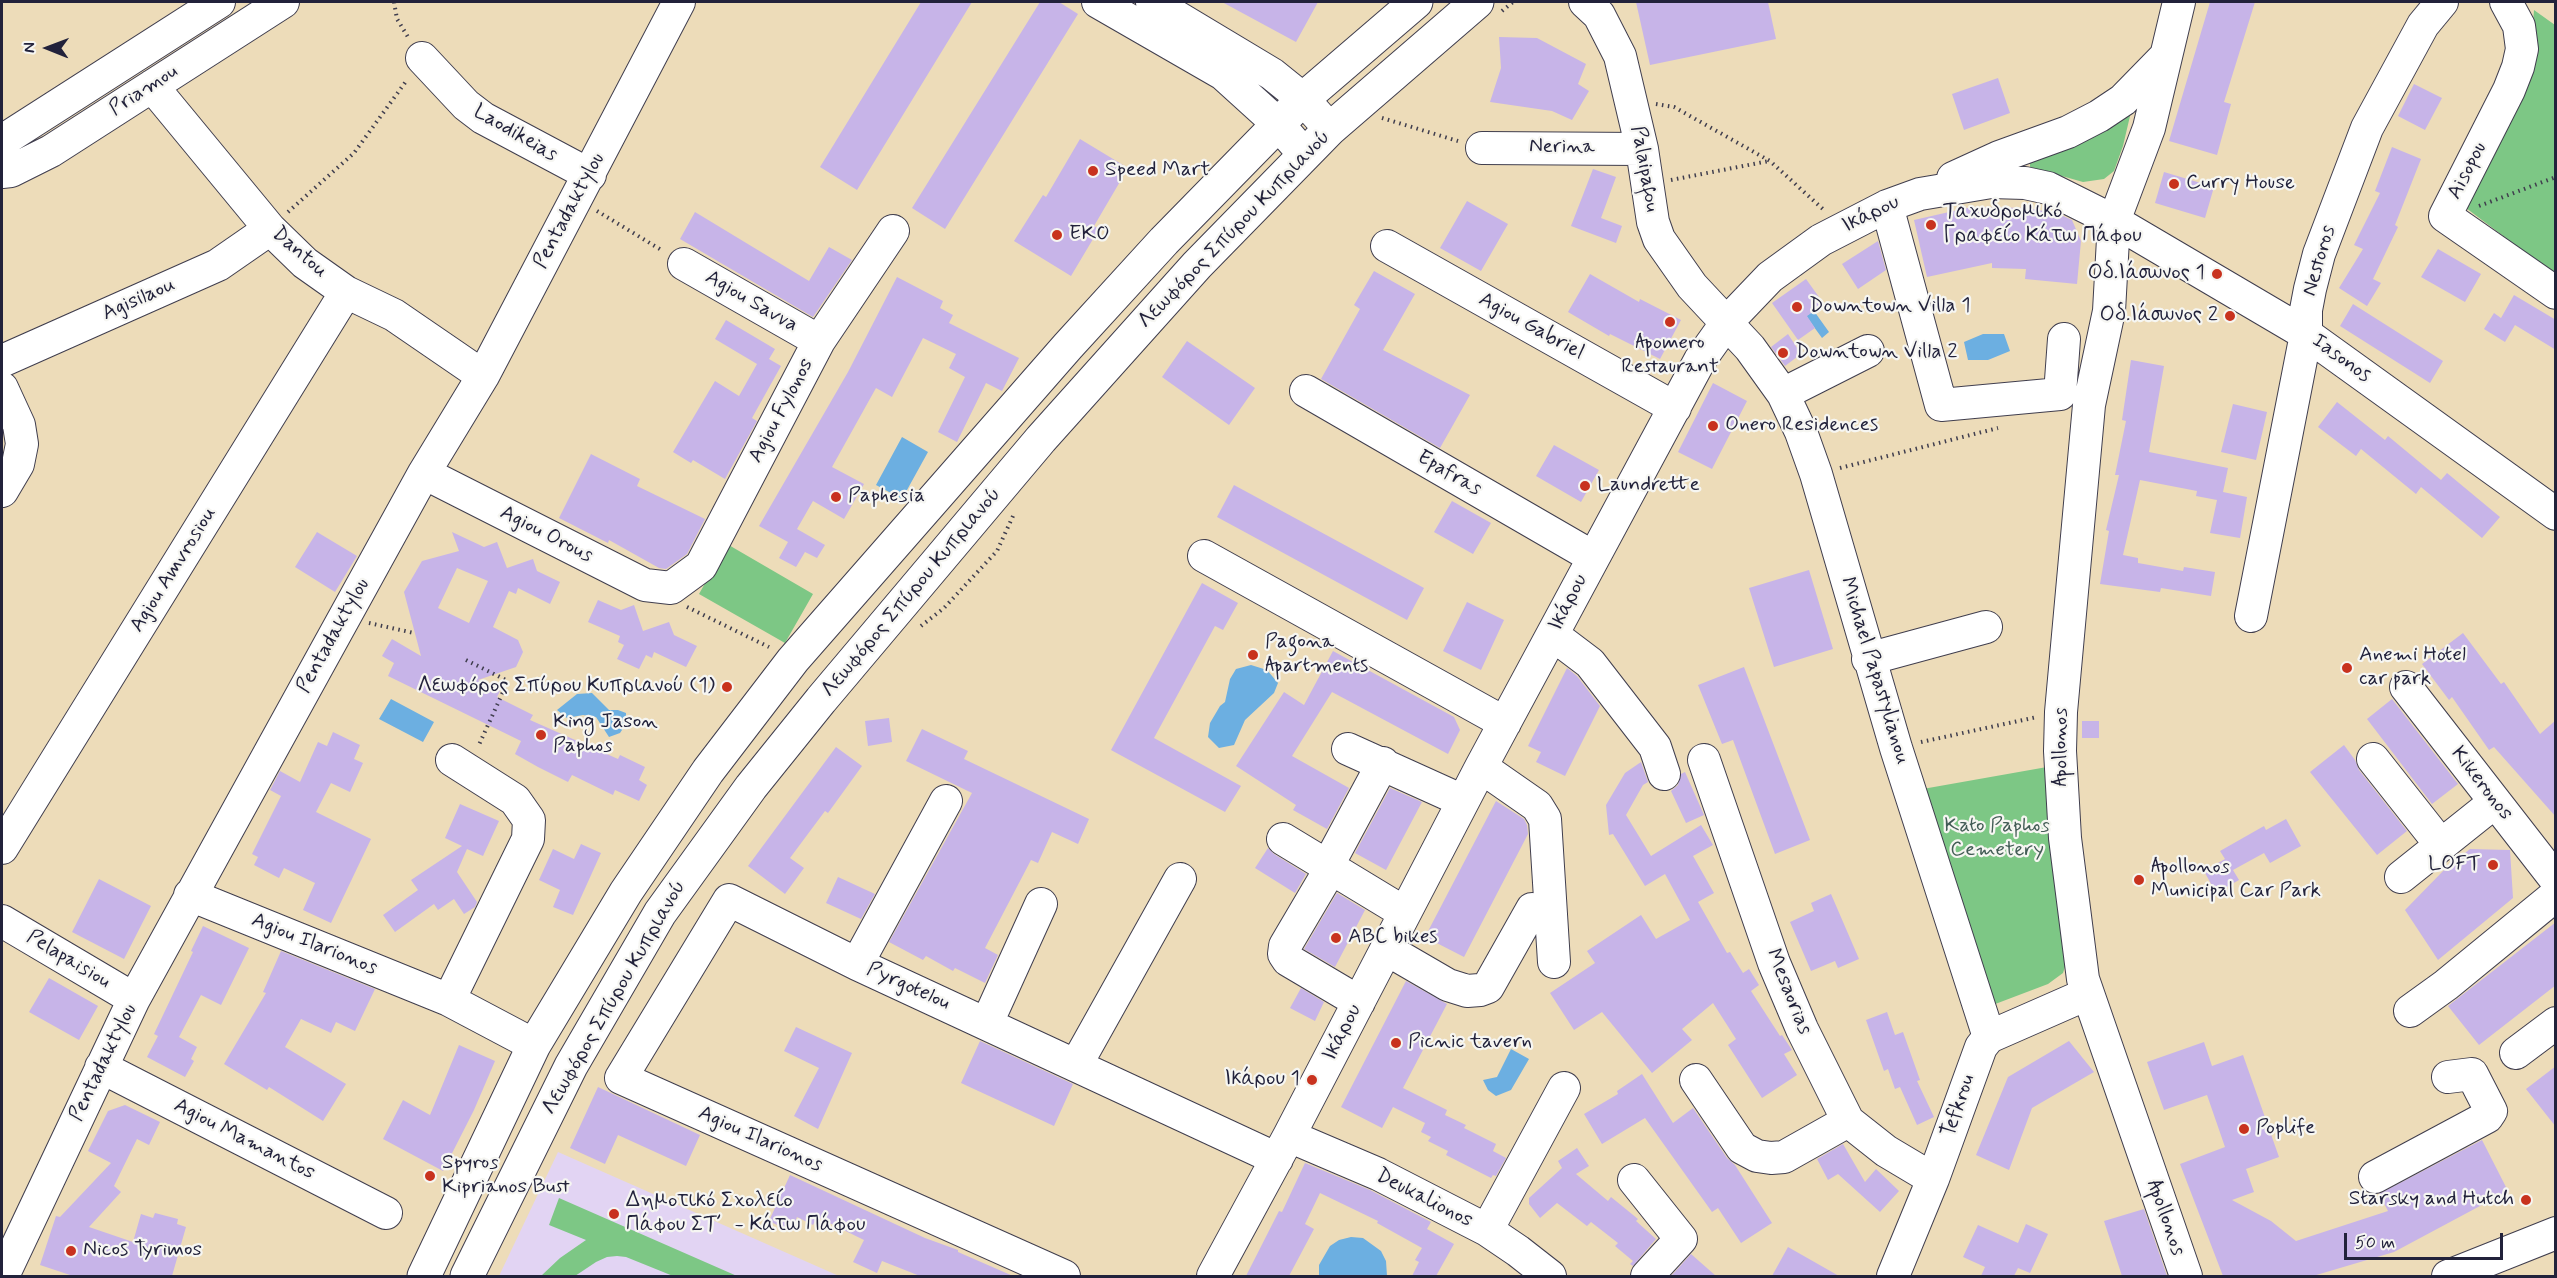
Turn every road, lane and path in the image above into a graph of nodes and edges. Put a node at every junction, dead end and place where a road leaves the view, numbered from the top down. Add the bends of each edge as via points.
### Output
1 (219, 2) edge
2 (283, 2) edge
3 (394, 2) edge
4 (679, 2) edge
5 (1098, 2) edge
6 (1152, 2) edge
7 (1416, 2) edge
8 (1513, 2) edge
9 (1585, 2) edge
10 (2179, 2) edge
11 (2442, 2) edge
12 (2506, 2) edge
13 (1486, 9) edge
14 (2166, 56) junction
15 (422, 58) junction
16 (152, 86) junction
17 (1303, 99) junction
18 (1631, 100) junction
19 (1381, 111) dead end
20 (1277, 123) junction
21 (1330, 129) junction
22 (2, 141) edge
23 (1482, 148) joint
24 (1642, 149) junction
25 (1304, 154) junction
26 (1770, 161) junction
27 (2, 172) edge
28 (2556, 177) edge
29 (1648, 185) junction
30 (583, 187) junction
31 (1920, 194) junction
32 (1887, 206) junction
33 (2448, 218) junction
34 (1843, 228) junction
35 (270, 229) junction
36 (2127, 229) junction
37 (893, 231) dead end
38 (1387, 246) dead end
39 (684, 264) joint
40 (346, 292) junction
41 (2556, 293) edge
42 (1727, 322) junction
43 (2306, 334) junction
44 (2064, 339) dead end
45 (819, 341) junction
46 (1868, 351) dead end
47 (2, 361) edge
48 (483, 376) junction
49 (2, 388) edge
50 (1306, 391) dead end
51 (1784, 394) junction
52 (1675, 408) junction
53 (2000, 427) dead end
54 (424, 473) junction
55 (1816, 474) junction
56 (2, 490) edge
57 (1015, 511) dead end
58 (2556, 514) edge
59 (1204, 556) dead end
60 (1593, 557) junction
61 (671, 588) junction
62 (347, 613) junction
63 (2251, 616) dead end
64 (1986, 627) dead end
65 (917, 628) dead end
66 (414, 633) dead end
67 (1552, 635) junction
68 (1868, 659) junction
69 (466, 660) dead end
70 (793, 660) junction
71 (2406, 687) dead end
72 (2061, 712) junction
73 (1505, 723) junction
74 (1896, 748) junction
75 (1348, 749) dead end
76 (2373, 759) dead end
77 (1704, 760) dead end
78 (1383, 763) junction
79 (460, 765) joint
80 (1481, 767) junction
81 (1664, 774) dead end
82 (946, 801) dead end
83 (1463, 801) junction
84 (2494, 802) junction
85 (1283, 839) dead end
86 (2442, 845) junction
87 (2, 848) edge
88 (1332, 861) junction
89 (2401, 877) dead end
90 (1180, 879) dead end
91 (2556, 880) edge
92 (190, 895) junction
93 (2556, 895) edge
94 (1041, 904) dead end
95 (1532, 909) dead end
96 (1405, 913) junction
97 (2, 921) edge
98 (1386, 949) junction
99 (1554, 962) dead end
100 (856, 964) junction
101 (2087, 994) junction
102 (134, 999) junction
103 (448, 1000) junction
104 (1359, 1002) junction
105 (2410, 1011) dead end
106 (987, 1023) junction
107 (2556, 1023) edge
108 (1989, 1037) junction
109 (534, 1045) junction
110 (2516, 1053) dead end
111 (1076, 1065) junction
112 (102, 1067) junction
113 (2448, 1077) dead end
114 (621, 1078) joint
115 (1696, 1080) dead end
116 (1564, 1088) dead end
117 (1848, 1121) junction
118 (1283, 1148) junction
119 (2375, 1178) dead end
120 (1934, 1179) junction
121 (1634, 1180) dead end
122 (386, 1213) dead end
123 (1487, 1230) junction
124 (2556, 1233) edge
125 (1900, 1274) edge
126 (3, 1276) edge
127 (424, 1276) edge
128 (467, 1276) edge
129 (1064, 1276) edge
130 (1214, 1276) edge
131 (1550, 1276) edge
132 (1647, 1276) edge
133 (2186, 1276) edge
134 (2448, 1276) edge

1 - 22 street, Priamou
2 - 16 street, Priamou
3 - 15 path via 397,19
4 - 30 street, Pentadaktylou
5 - 20 street via 1222,74
6 - 17 street via 1227,44
7 - 17 main road, Λεωφόρος Σπύρου Κυπριανού
8 - 13 path
9 - 18 street, Palaipafou via 1599,15 1620,56
10 - 14 street, Apollonos
11 - 43 street, Nestoros via 2423,26 2367,128 2319,254 2306,310
12 - 33 street, Aisopou via 2519,26 2522,49 2518,67 2445,216
13 - 21 main road, Λεωφόρος Σπύρου Κυπριανού
14 - 31 street via 2123,100 2099,116
14 - 36 street, Apollonos
15 - 30 street, Laodikeias via 466,105
15 - 35 path via 354,153
16 - 27 street, Priamou via 51,151
16 - 35 street, Dantou
17 - 20 main road, Λεωφόρος Σπύρου Κυπριανού
17 - 21 street
18 - 24 street, Palaipafou
18 - 26 path via 1674,107
19 - 23 path via 1376,116
20 - 25 street
20 - 70 main road, Λεωφόρος Σπύρου Κυπριανού via 1068,346
21 - 25 main road, Λεωφόρος Σπύρου Κυπριανού
23 - 24 street, Nerina
24 - 29 street, Palaipafou
25 - 128 main road, Λεωφόρος Σπύρου Κυπριανού via 1197,265 1041,440 751,787 660,914 571,1066
26 - 29 path
26 - 34 path
28 - 33 path
29 - 42 street, Palaipafou via 1659,239 1692,286
30 - 39 path
30 - 48 street, Pentadaktylou
31 - 32 street, Ικάρου
31 - 36 street, Ικάρου via 1991,182 2025,183 2048,188
32 - 34 street, Ικάρου
32 - 44 street via 1941,405 2060,394
33 - 41 street, Aisopou
34 - 42 street, Ικάρου via 1770,277
35 - 40 street, Dantou via 305,263
35 - 47 street, Agisilaou via 218,265
36 - 43 street, Iasonos
36 - 72 street, Apollonos via 2089,405
37 - 45 street, Agiou Fylonos
38 - 52 street, Agiou Gabriel
39 - 45 street, Agiou Savva
40 - 48 street, Dantou via 394,315
40 - 87 street, Agiou Amvrosiou
42 - 51 street, Michael Papastylianou
42 - 52 street, Ικάρου via 1700,360
43 - 58 street, Iasonos
43 - 63 street, Nestoros
45 - 61 street, Agiou Fylonos via 701,566
46 - 51 street
48 - 54 street, Pentadaktylou
49 - 56 street via 19,425 22,444 18,464
50 - 60 street, Epafras
51 - 55 street, Michael Papastylianou
52 - 60 street, Ικάρου
53 - 55 path
54 - 61 street, Agiou Orous via 645,585
54 - 62 street, Pentadaktylou
55 - 68 street, Michael Papastylianou
57 - 65 path via 997,551 944,608
59 - 73 street
60 - 67 street, Ικάρου
61 - 70 path via 686,607
62 - 66 path via 364,622
62 - 92 street, Pentadaktylou
64 - 68 street
67 - 73 street, Ικάρου
67 - 81 street via 1590,663 1655,747
68 - 74 street, Michael Papastylianou
69 - 79 path via 508,681
70 - 109 main road, Λεωφόρος Σπύρου Κυπριανού via 702,780 627,892
71 - 84 street, Kikeronos
72 - 74 path
72 - 101 street, Apollonos via 2065,838
73 - 80 street, Ικάρου
74 - 108 street, Michael Papastylianou
75 - 78 street
76 - 86 street
77 - 117 street, Mesaorias via 1774,963
78 - 83 street
78 - 88 street
79 - 103 street via 515,800 530,820 528,839
80 - 83 street, Ικάρου
80 - 99 street via 1537,806 1545,819
82 - 100 street
83 - 96 street, Ικάρου
84 - 86 street
84 - 91 street, Kikeronos
85 - 88 street
86 - 89 street
88 - 96 street
88 - 104 street via 1284,954
90 - 111 street
92 - 102 street, Pentadaktylou
92 - 103 street, Agiou Ilarionos
93 - 105 street
94 - 106 street
95 - 98 street via 1488,987 1480,990 1448,985
96 - 98 street, Ικάρου
97 - 102 street, Pelapaisiou
98 - 104 street, Ικάρου
100 - 106 street, Pyrgotelou
100 - 114 street, Pyrgotelou via 729,900
101 - 108 street
101 - 133 street, Apollonos
102 - 112 street, Pentadaktylou
103 - 109 street, Agiou Ilarionos
104 - 118 street, Ικάρου
106 - 111 street, Pyrgotelou
107 - 110 street
108 - 120 street, Tefkrou via 1976,1060
109 - 127 main road, Λεωφόρος Σπύρου Κυπριανού
111 - 118 street, Pyrgotelou
112 - 122 street, Agiou Mamantos
112 - 126 street, Pentadaktylou
113 - 119 street via 2472,1074 2491,1111 2487,1117
114 - 129 street, Agiou Ilarionos
115 - 117 street via 1742,1148 1757,1156 1784,1157
116 - 123 street
117 - 120 street, Mesaorias via 1886,1151
118 - 123 street, Deukalionos via 1378,1174
118 - 130 street, Ικάρου
120 - 125 street, Tefkrou
121 - 132 street via 1681,1239
123 - 131 street, Deukalionos
124 - 134 street

